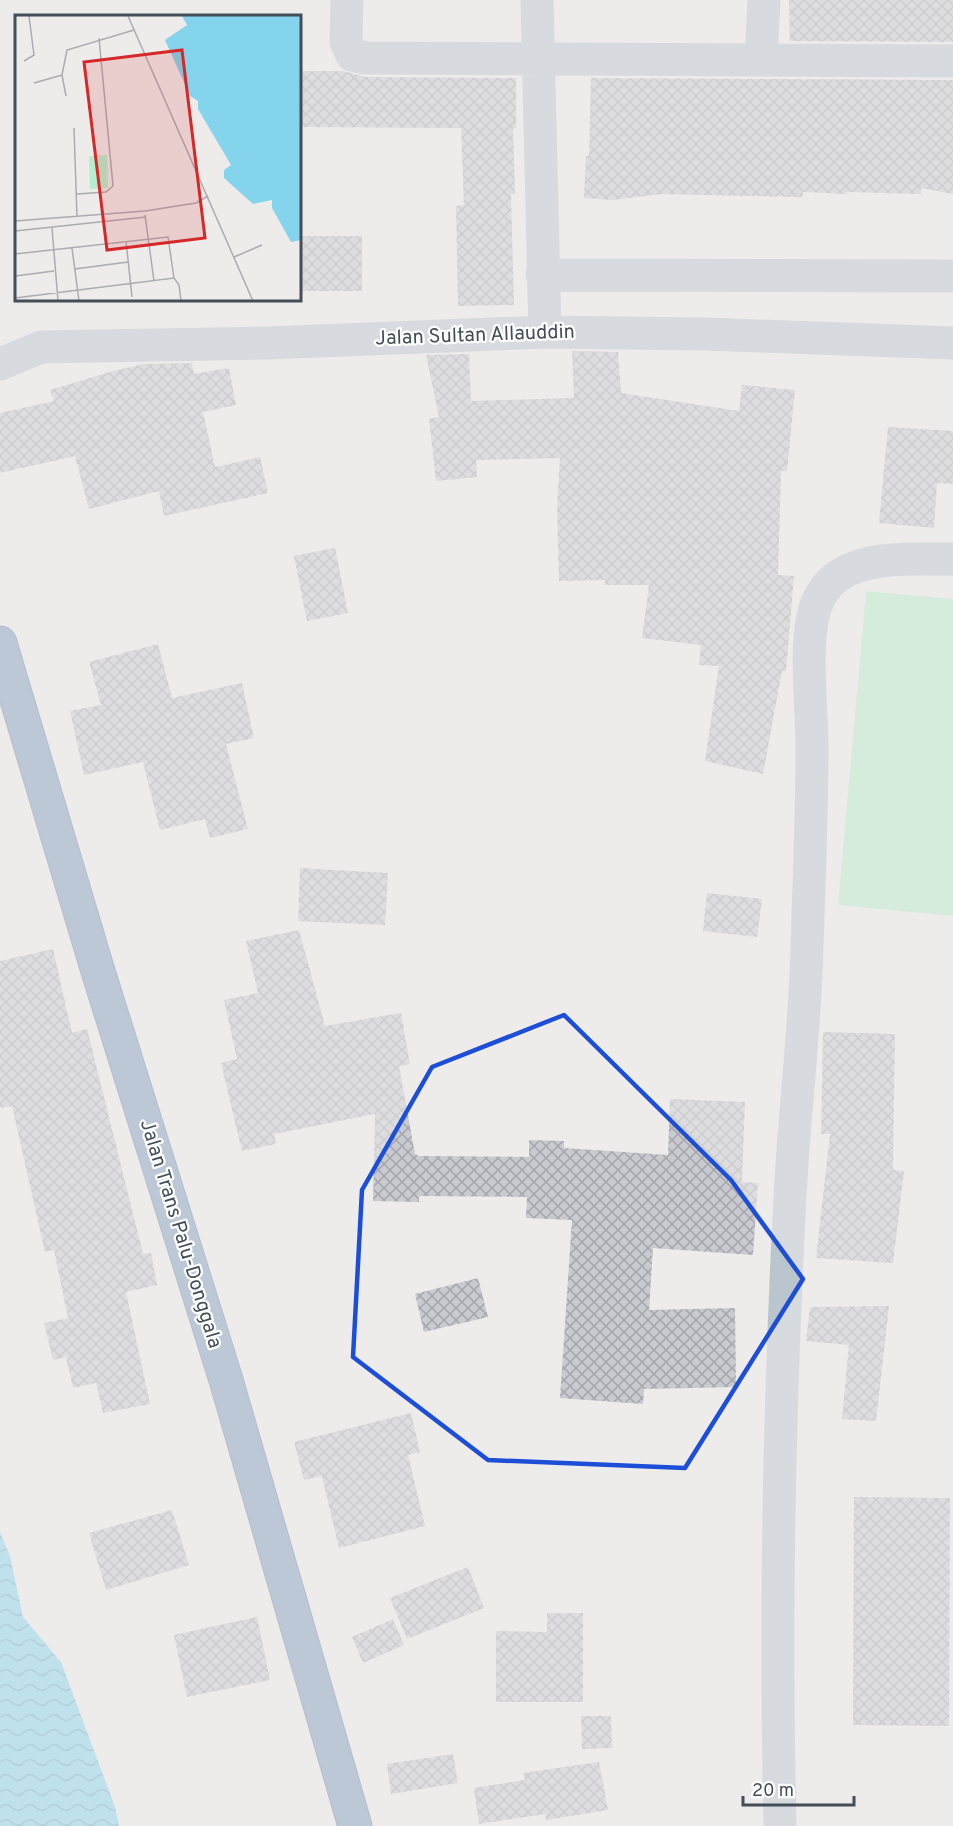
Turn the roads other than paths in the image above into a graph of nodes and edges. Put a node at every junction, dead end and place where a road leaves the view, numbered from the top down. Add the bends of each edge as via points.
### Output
1 (347, 0) edge
2 (537, 0) edge
3 (764, 0) edge
4 (538, 59) junction
5 (761, 59) junction
6 (953, 61) edge
7 (542, 275) junction
8 (953, 276) edge
9 (545, 332) junction
10 (953, 343) edge
11 (0, 363) edge
12 (953, 559) edge
13 (0, 643) edge
14 (355, 1826) edge
15 (780, 1826) edge

1 - 4 street via 346,42 352,55
2 - 4 street
3 - 5 street
4 - 5 street
4 - 7 street
5 - 6 street
7 - 8 street
7 - 9 street
9 - 10 street, Jalan Sultan Allauddin via 705,333
9 - 11 street, Jalan Sultan Allauddin via 41,347
12 - 15 street via 890,560 853,566 833,580 817,602 811,642 807,972 789,1206 777,1544
13 - 14 highway, Jalan Trans Palu-Donggala via 226,1380

